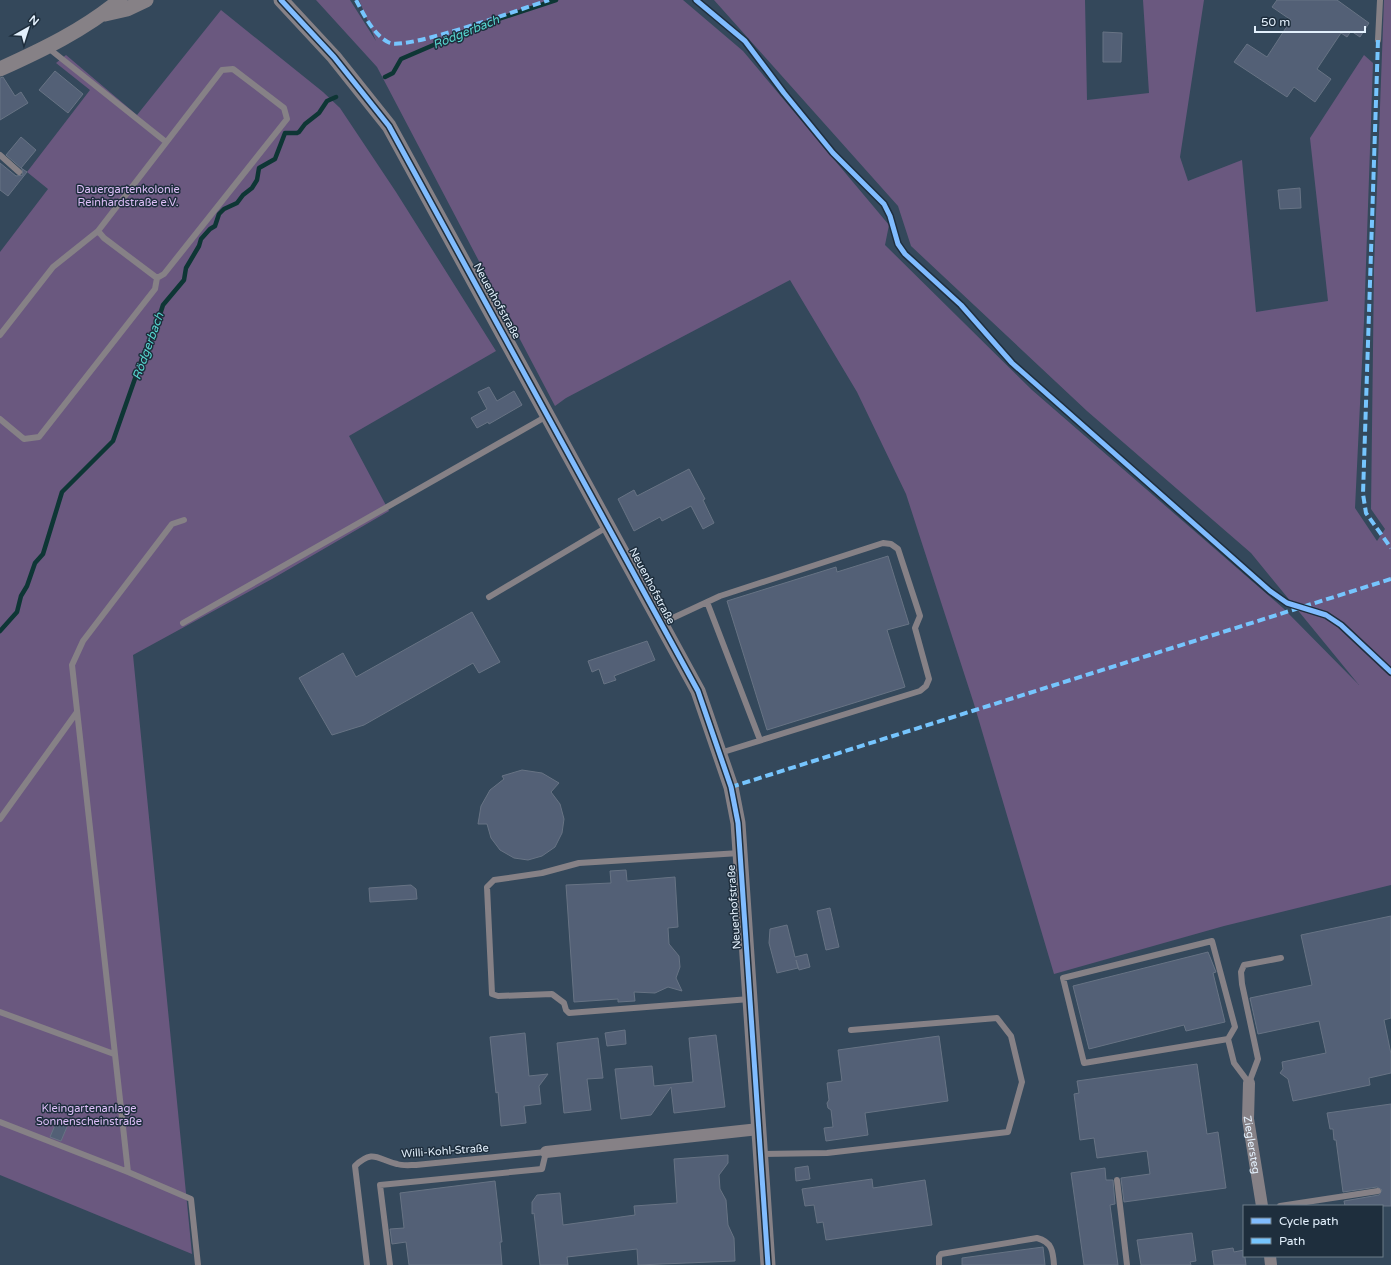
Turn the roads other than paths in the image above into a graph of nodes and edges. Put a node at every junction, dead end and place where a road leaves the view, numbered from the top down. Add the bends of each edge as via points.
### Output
1 (120, 0) edge
2 (146, 0) edge
3 (281, 0) edge
4 (1380, 0) edge
5 (104, 14) junction
6 (1378, 40) dead end
7 (47, 47) junction
8 (0, 69) edge
9 (166, 142) junction
10 (0, 155) edge
11 (19, 172) dead end
12 (98, 231) junction
13 (157, 278) junction
14 (0, 335) edge
15 (548, 415) junction
16 (0, 419) edge
17 (184, 520) dead end
18 (609, 526) junction
19 (489, 597) dead end
20 (707, 602) junction
21 (183, 623) dead end
22 (662, 623) junction
23 (77, 712) junction
24 (760, 740) junction
25 (720, 753) junction
26 (0, 818) edge
27 (740, 853) junction
28 (1281, 958) dead end
29 (750, 1000) junction
30 (0, 1012) edge
31 (851, 1030) dead end
32 (1228, 1040) junction
33 (114, 1054) junction
34 (1249, 1083) junction
35 (0, 1122) edge
36 (759, 1129) junction
37 (546, 1152) junction
38 (761, 1154) junction
39 (128, 1172) junction
40 (1117, 1180) dead end
41 (1378, 1191) dead end
42 (1262, 1205) edge
43 (1287, 1205) edge
44 (198, 1265) edge
45 (367, 1265) edge
46 (390, 1265) edge
47 (768, 1265) edge
48 (939, 1265) edge
49 (1054, 1265) edge
50 (1128, 1265) edge

1 - 5 street
2 - 5 street via 128,10
3 - 15 street, Neuenhofstraße via 334,57 389,126
4 - 6 lane
5 - 7 street
7 - 8 street
7 - 9 lane
9 - 12 lane
9 - 13 lane via 222,70 234,69 284,108 287,119 164,274
10 - 11 lane
12 - 13 lane
12 - 14 lane via 53,267
13 - 16 lane via 155,289 39,437 24,439
15 - 18 street, Neuenhofstraße
15 - 21 lane
17 - 23 lane via 172,524 83,641 72,665
18 - 19 lane
18 - 22 street, Neuenhofstraße
20 - 22 lane
20 - 24 lane
20 - 24 lane via 883,543 892,544 898,550 920,616 915,628 929,679 926,686 920,691
22 - 25 street, Neuenhofstraße via 698,691
23 - 26 lane
23 - 33 lane
24 - 25 lane
25 - 27 street, Neuenhofstraße via 731,787 738,823
27 - 29 street, Neuenhofstraße
27 - 29 lane via 579,863 542,873 494,880 487,887 492,994 552,994 564,1003 569,1013
28 - 34 lane via 1244,965 1241,972 1258,1059
29 - 36 street, Neuenhofstraße
30 - 33 lane
31 - 38 lane via 997,1018 1011,1036 1022,1082 1008,1132 827,1153
32 - 32 lane via 1235,1027 1212,941 1063,978 1084,1063
32 - 34 lane via 1234,1064
33 - 39 lane
34 - 42 street, Zieglersteg via 1248,1119
35 - 39 lane
36 - 37 street
36 - 38 street, Neuenhofstraße
37 - 45 lane, Willi-Kohl-Straße via 416,1165 398,1165 376,1156 364,1158 355,1166
37 - 46 lane via 542,1169 380,1185
38 - 47 street, Neuenhofstraße
39 - 44 lane via 191,1199
40 - 50 lane
41 - 43 lane
48 - 49 lane via 941,1254 1037,1238 1050,1245

